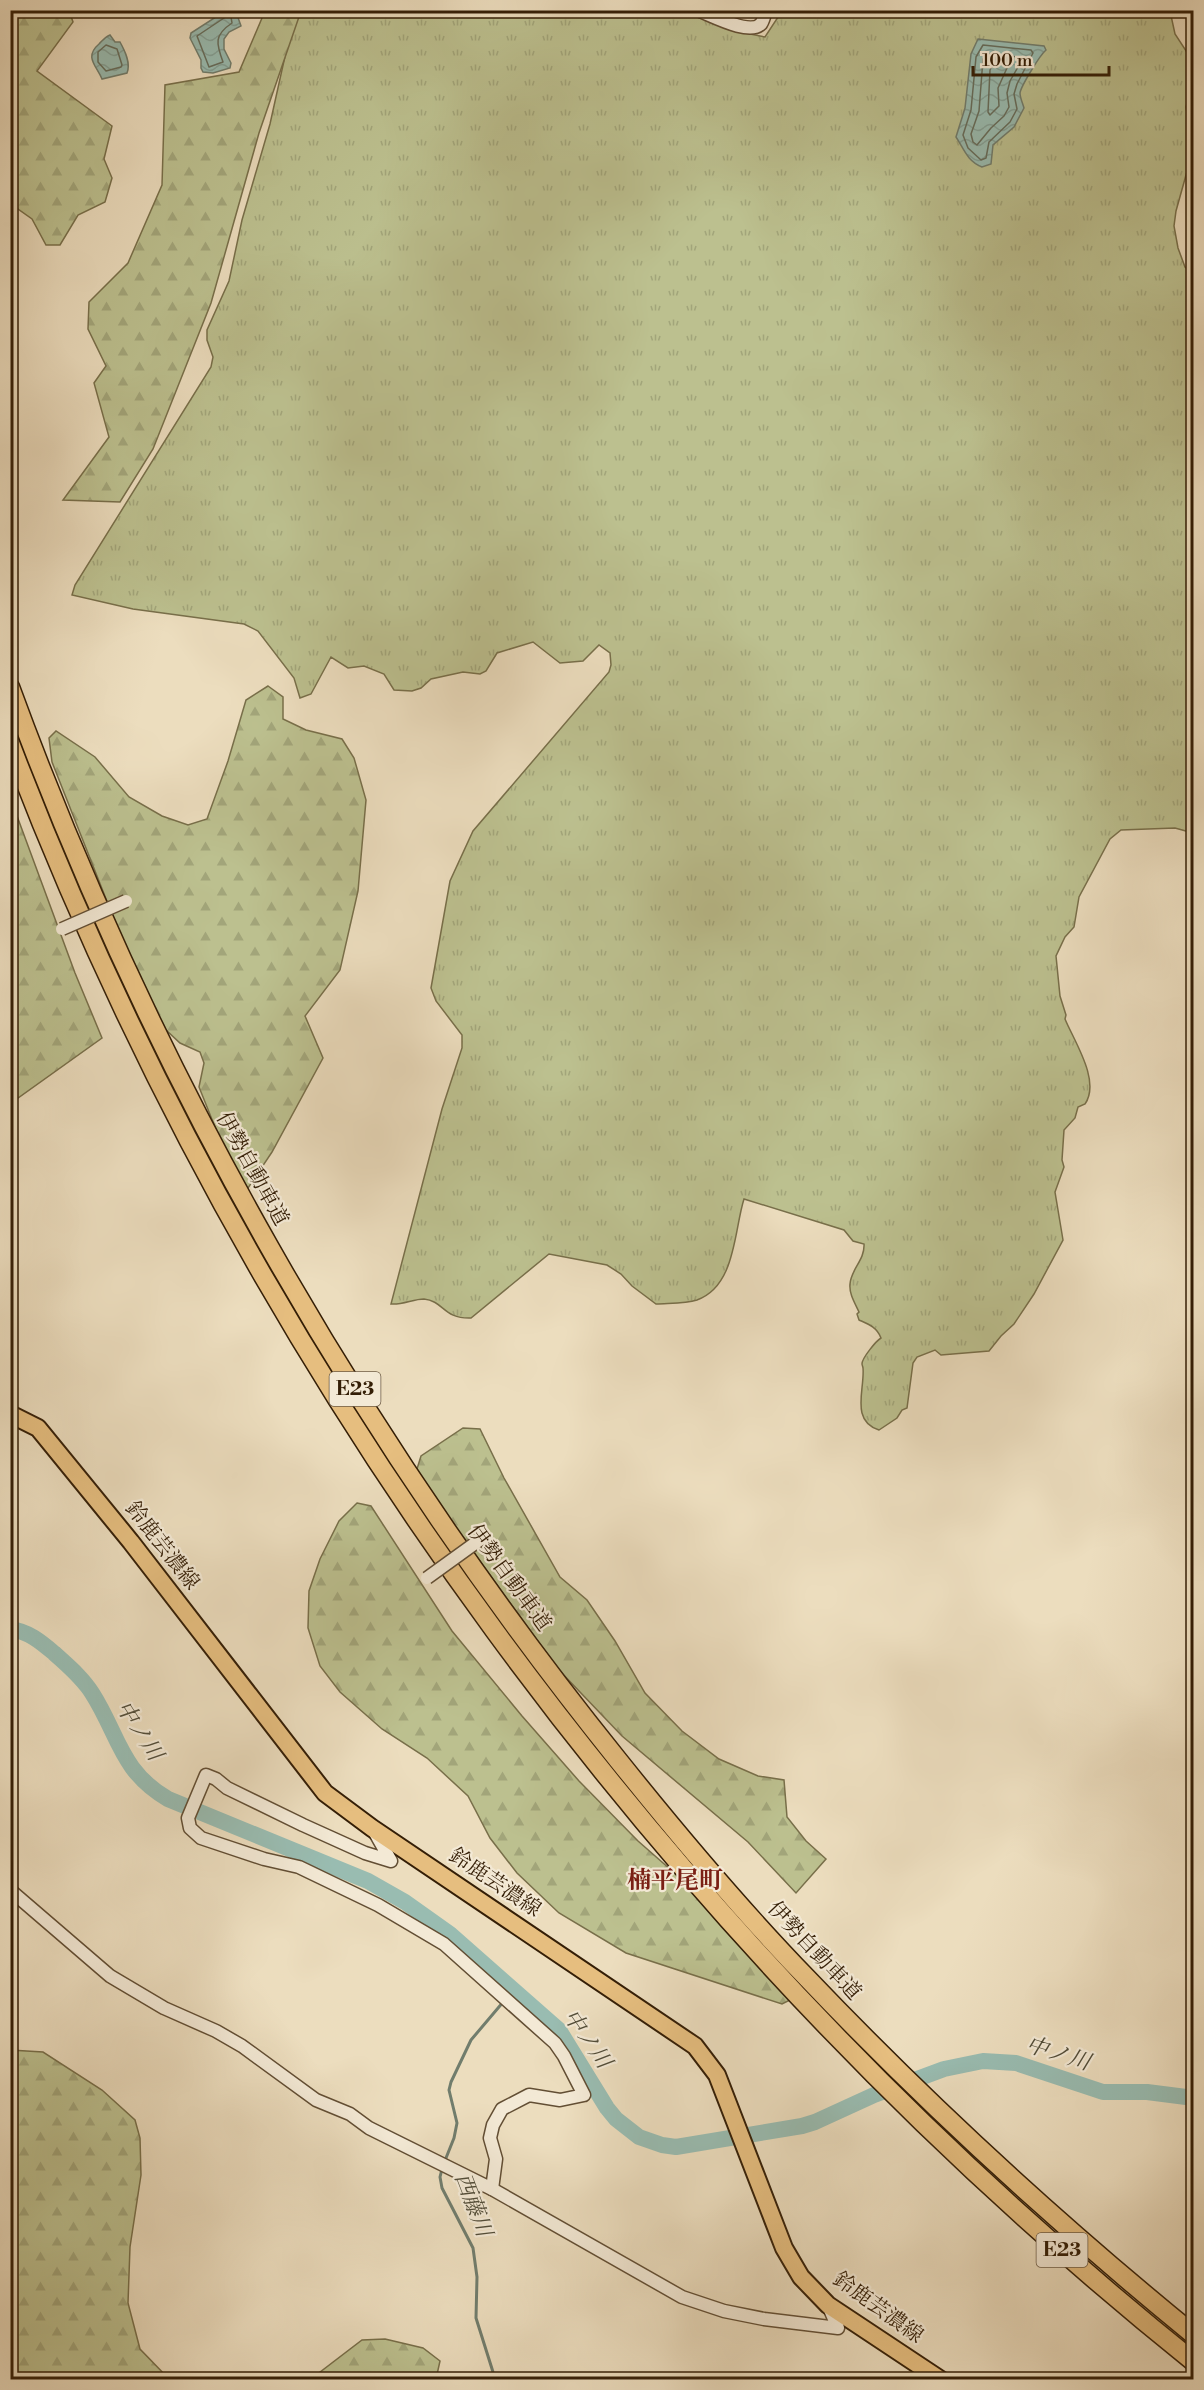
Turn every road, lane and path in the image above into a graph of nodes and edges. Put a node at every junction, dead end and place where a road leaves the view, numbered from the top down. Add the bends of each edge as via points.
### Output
1 (697, 10) edge
2 (766, 10) edge
3 (10, 687) edge
4 (10, 743) edge
5 (126, 901) dead end
6 (62, 928) dead end
7 (10, 1414) edge
8 (481, 1539) dead end
9 (427, 1578) dead end
10 (372, 1828) junction
11 (10, 1890) edge
12 (492, 2189) junction
13 (828, 2305) junction
14 (1194, 2335) edge
15 (1194, 2362) edge
16 (941, 2379) edge

1 - 2 street via 753,28 761,24
3 - 14 highway, 伊勢自動車道 / E23 via 97,902 188,1097 265,1239 367,1410 467,1559 574,1706 711,1871 835,2007 949,2121
4 - 15 highway, 伊勢自動車道 / E23 via 79,908 171,1105 245,1243 324,1377 427,1535 564,1723 696,1884 820,2019 935,2134 1053,2242
5 - 6 street, bridge
7 - 10 main road, 鈴鹿芸濃線 via 38,1428 325,1793
8 - 9 street, bridge
10 - 12 street via 391,1861 303,1825 206,1775 188,1818 190,1828 201,1838 299,1867 378,1905 444,1944 555,2043 584,2095 560,2100 529,2095 502,2109 490,2138 496,2159
10 - 13 main road, 鈴鹿芸濃線 via 695,2046 717,2075 784,2247 801,2277
11 - 12 street via 106,1974 164,2008 233,2041 316,2100
12 - 13 street via 702,2305 764,2319 838,2328
13 - 16 main road, 鈴鹿芸濃線

